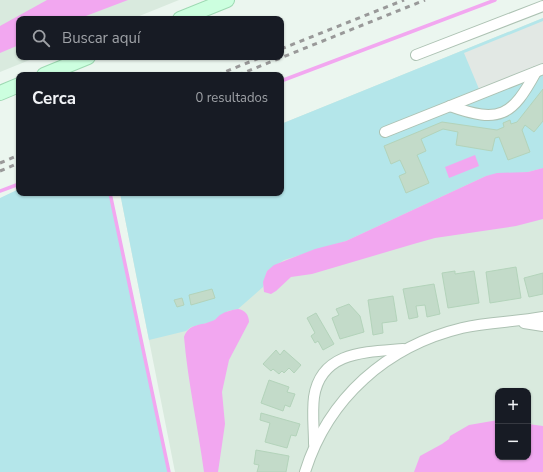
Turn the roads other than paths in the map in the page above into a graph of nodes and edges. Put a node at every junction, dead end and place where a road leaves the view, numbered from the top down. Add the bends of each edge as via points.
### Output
1 (227, 0) edge
2 (543, 6) edge
3 (187, 16) edge
4 (416, 55) dead end
5 (81, 60) edge
6 (540, 70) edge
7 (51, 72) edge
8 (16, 86) edge
9 (0, 93) edge
10 (450, 106) junction
11 (385, 132) dead end
12 (543, 317) edge
13 (518, 322) junction
14 (543, 326) edge
15 (405, 349) junction
16 (314, 448) junction
17 (306, 472) edge

1 - 3 main road
2 - 4 street
5 - 7 main road
6 - 10 street
6 - 10 street via 520,100 504,113 481,114
8 - 9 main road
10 - 11 street
12 - 13 street
13 - 14 street
13 - 15 street via 462,328
15 - 16 street via 358,384 326,423
15 - 16 street via 353,354 325,370 317,384 314,398
16 - 17 street

